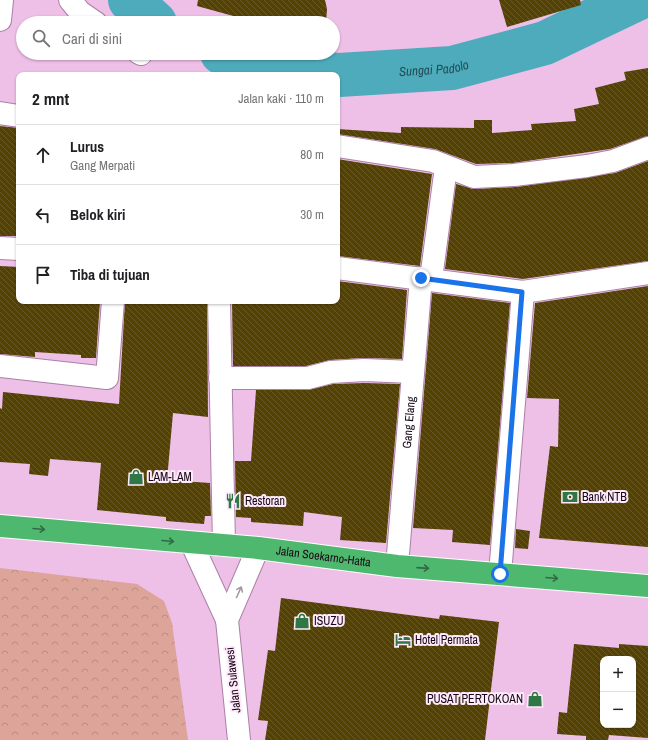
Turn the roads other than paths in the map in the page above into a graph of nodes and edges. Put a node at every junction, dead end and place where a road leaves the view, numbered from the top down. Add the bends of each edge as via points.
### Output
1 (2, 0) edge
2 (70, 0) edge
3 (86, 16) edge
4 (0, 20) edge
5 (0, 113) edge
6 (16, 116) edge
7 (340, 146) edge
8 (648, 148) edge
9 (446, 167) junction
10 (0, 248) edge
11 (16, 249) edge
12 (340, 268) edge
13 (648, 273) edge
14 (426, 279) junction
15 (522, 292) junction
16 (114, 304) edge
17 (220, 304) edge
18 (0, 366) edge
19 (413, 372) junction
20 (220, 378) junction
21 (0, 526) edge
22 (192, 544) junction
23 (224, 545) junction
24 (258, 548) junction
25 (397, 566) junction
26 (500, 574) junction
27 (648, 581) edge
28 (227, 620) junction
29 (239, 740) edge

1 - 4 street
2 - 3 street
5 - 6 street
7 - 9 street via 433,161
8 - 9 street via 613,161 514,175 474,177
9 - 14 street, Gang Elang
10 - 11 street
12 - 14 street
13 - 15 street
14 - 15 street
14 - 19 street, Gang Elang
15 - 26 street
16 - 18 street via 107,378
17 - 20 street
19 - 20 street via 364,370 331,372 308,378
19 - 25 street, Gang Elang
20 - 23 street
21 -> 22 highway, Jalan Soekarno-Hatta
22 - 23 highway, Jalan Soekarno-Hatta
22 - 28 street, Jalan Sulawesi
23 - 24 highway, Jalan Soekarno-Hatta
24 - 25 highway, Jalan Soekarno-Hatta
28 -> 24 street, Jalan Sulawesi
25 -> 26 highway, Jalan Soekarno-Hatta
26 -> 27 highway, Jalan Soekarno-Hatta
28 - 29 street, Jalan Sulawesi

